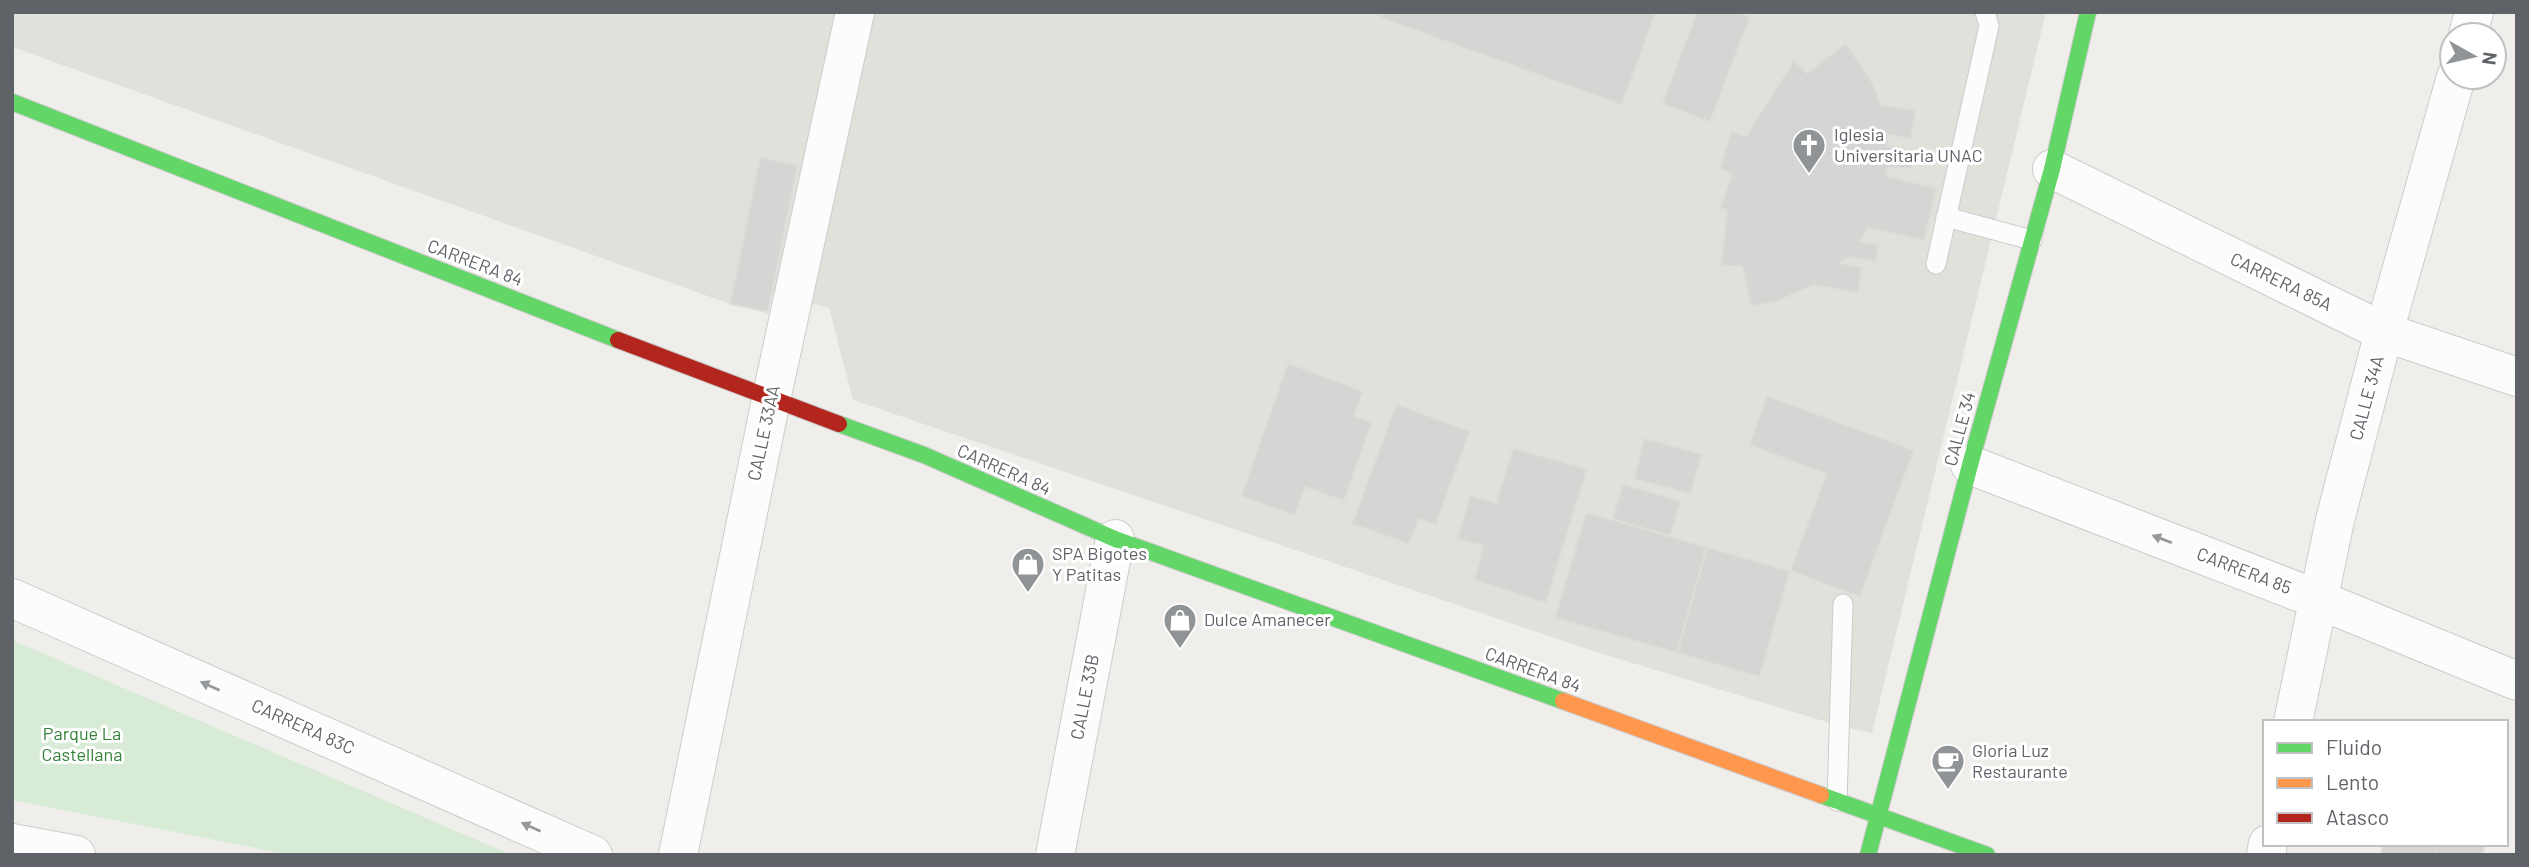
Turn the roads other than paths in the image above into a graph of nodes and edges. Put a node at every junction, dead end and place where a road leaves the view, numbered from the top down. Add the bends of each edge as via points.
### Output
1 (855, 12) edge
2 (1985, 12) edge
3 (2088, 12) edge
4 (2452, 91) edge
5 (12, 102) edge
6 (2052, 169) junction
7 (1946, 216) junction
8 (2032, 240) junction
9 (1936, 264) dead end
10 (2384, 332) junction
11 (2517, 377) edge
12 (771, 400) junction
13 (1970, 465) junction
14 (1115, 539) junction
15 (12, 598) edge
16 (2317, 599) junction
17 (1843, 604) dead end
18 (2517, 681) edge
19 (2292, 720) edge
20 (1837, 801) junction
21 (1880, 816) junction
22 (12, 843) edge
23 (76, 855) edge
24 (593, 855) edge
25 (678, 855) edge
26 (1055, 855) edge
27 (1868, 855) edge
28 (1987, 855) edge

1 - 12 street, CALLE 33AA
2 - 7 lane via 1989,26
3 - 6 street, CALLE 34
4 - 10 street, CALLE 34A
5 - 12 street, CARRERA 84
6 - 8 street, CALLE 34
6 - 10 street, CARRERA 85A
7 - 8 lane
7 - 9 lane
8 - 13 street, CALLE 34
10 - 11 street, CARRERA 85A
10 - 16 street, CALLE 34A
12 - 14 street, CARRERA 84 via 924,455
12 - 25 street, CALLE 33AA
16 -> 13 street, CARRERA 85
13 - 21 street, CALLE 34
14 - 20 street, CARRERA 84
14 - 26 street, CALLE 33B
24 -> 15 street, CARRERA 83C
16 - 18 street, CARRERA 85
16 - 19 street, CALLE 34A
17 - 20 lane
20 - 21 street, CARRERA 84
21 - 27 street, CALLE 34
21 - 28 street, CARRERA 84
22 - 23 street

